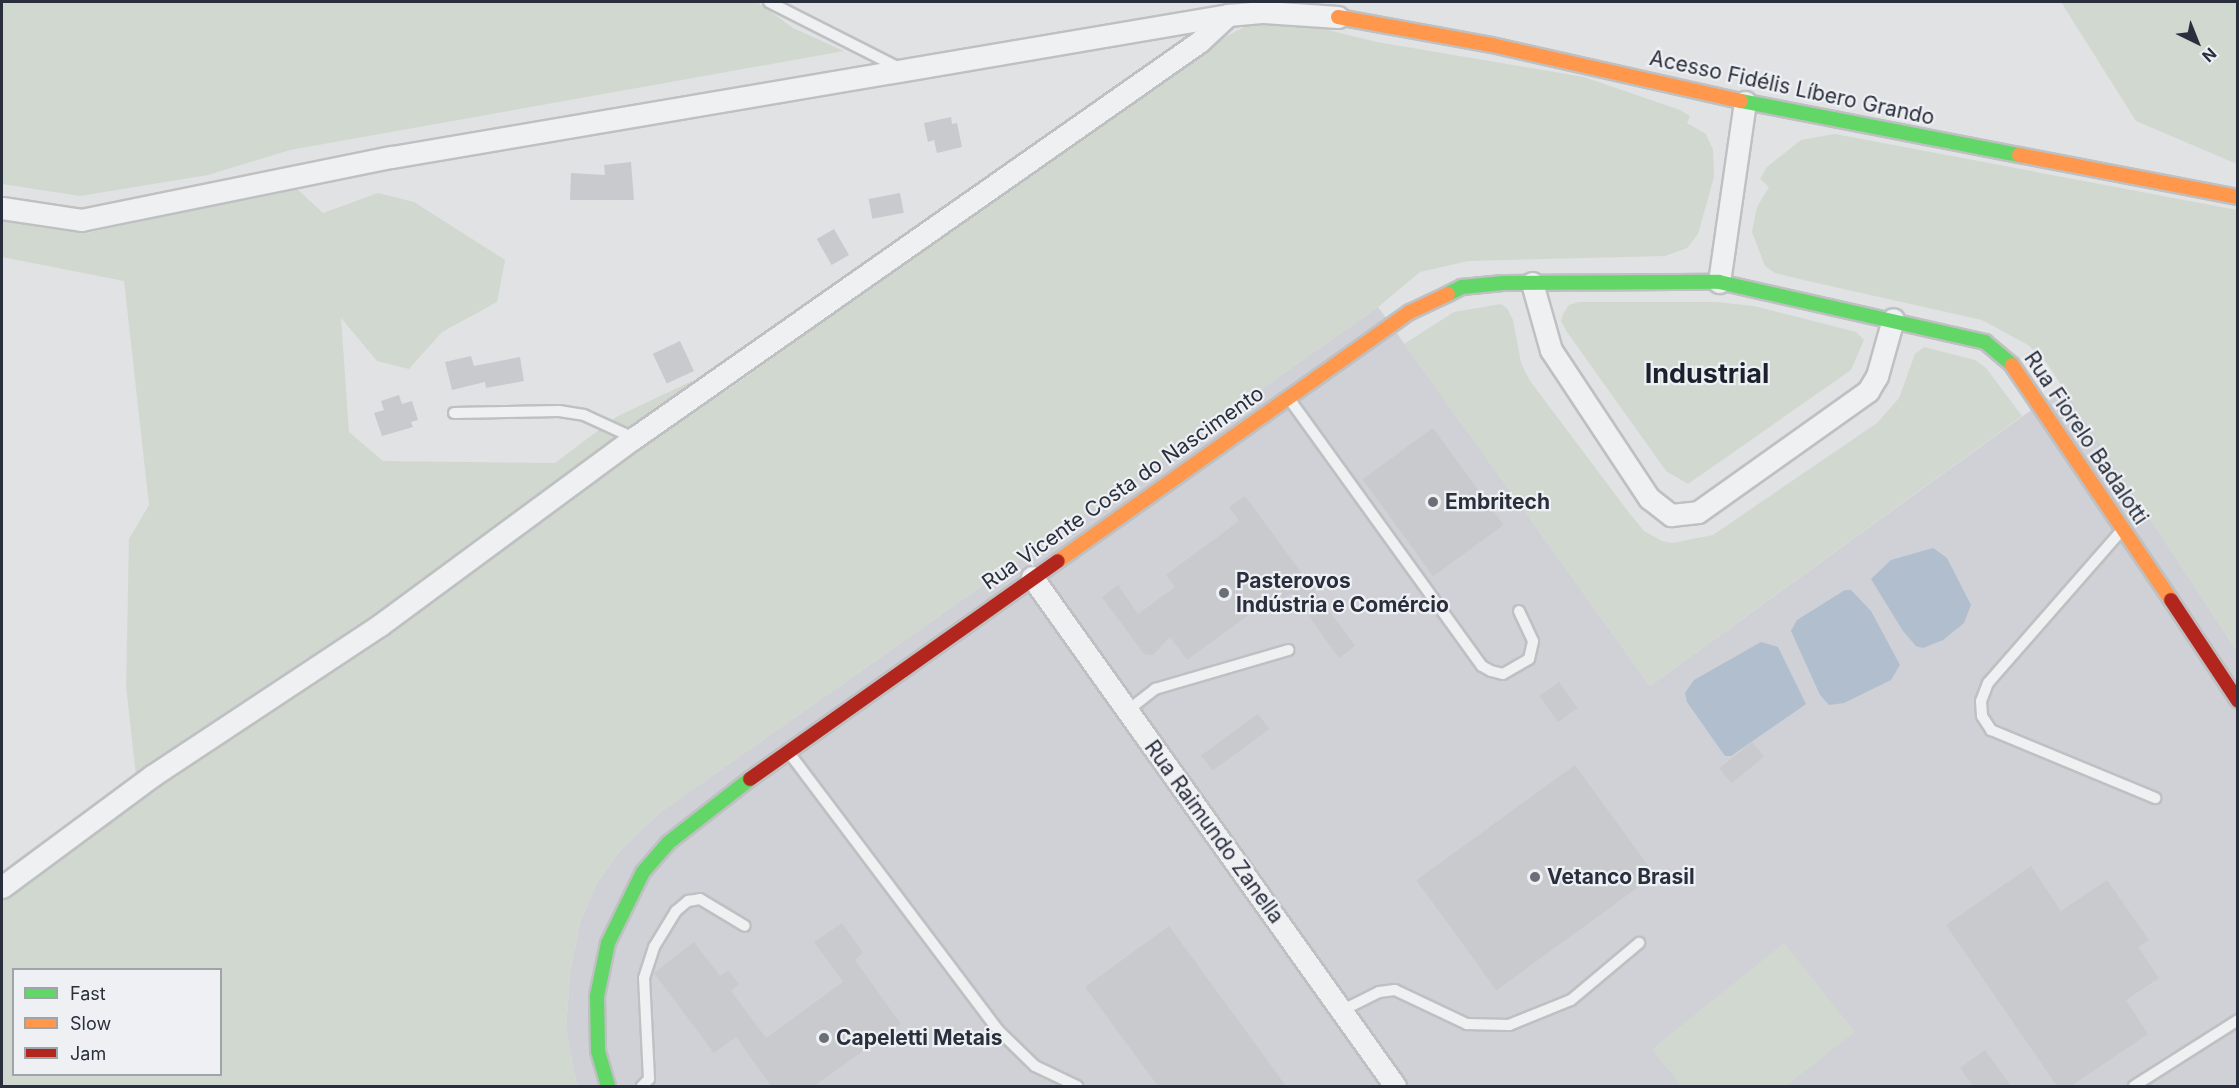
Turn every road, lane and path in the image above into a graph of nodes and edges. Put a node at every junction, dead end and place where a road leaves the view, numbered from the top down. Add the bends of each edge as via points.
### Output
1 (769, 2) edge
2 (1228, 15) junction
3 (1338, 17) joint
4 (902, 69) junction
5 (1745, 102) junction
6 (2238, 197) edge
7 (2, 208) edge
8 (1719, 282) junction
9 (1532, 284) junction
10 (1893, 319) junction
11 (1288, 398) junction
12 (454, 413) dead end
13 (634, 438) junction
14 (2123, 529) junction
15 (1032, 577) junction
16 (1519, 610) dead end
17 (1288, 650) dead end
18 (2238, 701) edge
19 (1127, 711) junction
20 (788, 752) junction
21 (2155, 798) dead end
22 (2, 887) edge
23 (745, 926) dead end
24 (1639, 943) dead end
25 (1341, 1011) junction
26 (2238, 1020) edge
27 (608, 1086) edge
28 (642, 1086) edge
29 (1077, 1086) edge
30 (1395, 1086) edge
31 (2134, 1086) edge

1 - 4 lane
2 - 3 street via 1264,12
2 - 4 street
2 - 13 street via 1199,42
3 - 5 street, Acesso Fidélis Líbero Grando via 1492,45
4 - 7 street via 392,157 81,220
5 - 6 street, Acesso Fidélis Líbero Grando
5 - 8 street
8 - 9 street, Rua Vicente Costa do Nascimento
8 - 10 street, Rua Fiorelo Badalotti
9 - 10 street via 1551,350 1649,498 1671,515 1698,512 1868,392 1877,376
9 - 11 street, Rua Vicente Costa do Nascimento via 1462,287 1438,296
10 - 14 street, Rua Fiorelo Badalotti via 1985,342 2005,357 2030,387
11 - 15 street, Rua Vicente Costa do Nascimento
11 - 16 lane via 1482,666 1503,674 1529,659 1533,641
12 - 13 lane via 559,411 584,415
13 - 22 street via 380,625 152,776
14 - 18 street, Rua Fiorelo Badalotti
14 - 21 lane via 1988,684 1981,701 1982,716 1991,730
15 - 19 street, Rua Raimundo Zanella
15 - 20 street, Rua Vicente Costa do Nascimento
17 - 19 lane via 1155,689
19 - 25 street, Rua Raimundo Zanella
20 - 27 street, Rua Vicente Costa do Nascimento via 702,813 668,843 643,872 624,904 608,943 597,996 598,1051
20 - 29 lane via 999,1031 1041,1070
23 - 28 lane via 699,899 676,910 654,947 644,978 649,1079
24 - 25 lane via 1571,1000 1509,1025 1467,1024 1395,990 1379,992
25 - 30 street, Rua Raimundo Zanella
26 - 31 lane

